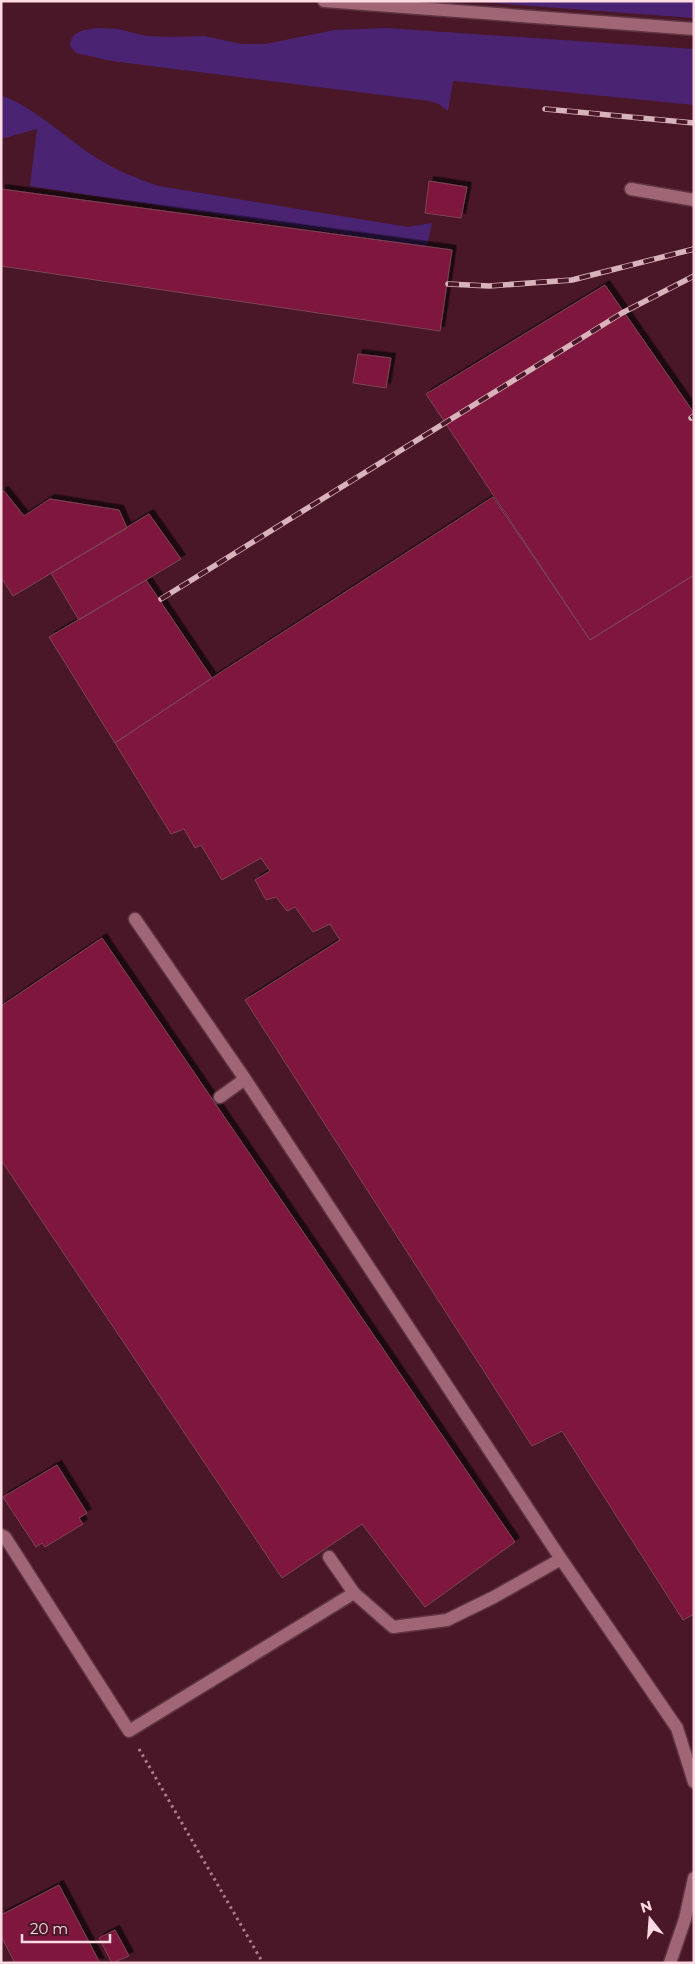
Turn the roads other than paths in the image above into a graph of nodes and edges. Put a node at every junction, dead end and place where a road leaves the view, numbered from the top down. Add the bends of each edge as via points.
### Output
1 (324, 1) edge
2 (694, 29) edge
3 (631, 189) dead end
4 (694, 200) edge
5 (135, 919) dead end
6 (245, 1079) junction
7 (220, 1097) dead end
8 (1, 1535) edge
9 (329, 1557) dead end
10 (561, 1559) junction
11 (354, 1593) junction
12 (694, 1782) edge
13 (694, 1878) edge
14 (670, 1963) edge

1 - 2 street
3 - 4 street
5 - 6 street
6 - 7 street
6 - 10 street
8 - 11 street via 129,1732
9 - 11 street
10 - 11 street via 447,1620 393,1627
10 - 12 street via 677,1728
13 - 14 street

